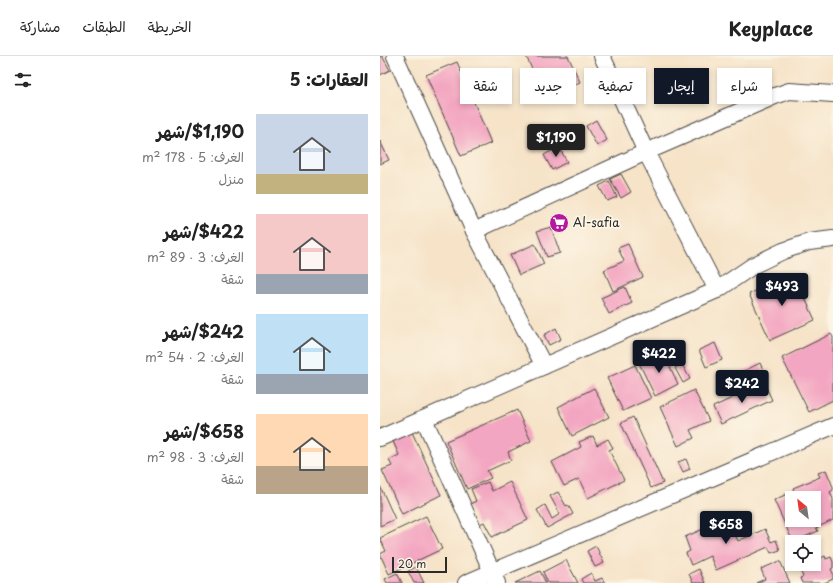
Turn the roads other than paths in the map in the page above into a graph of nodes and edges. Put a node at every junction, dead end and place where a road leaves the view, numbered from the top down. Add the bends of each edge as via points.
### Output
1 (395, 56) edge
2 (602, 56) edge
3 (833, 94) edge
4 (646, 152) junction
5 (474, 231) junction
6 (833, 240) edge
7 (717, 290) junction
8 (544, 366) junction
9 (424, 418) junction
10 (833, 426) edge
11 (380, 438) edge
12 (494, 577) edge
13 (466, 583) edge

1 - 5 street
2 - 4 street
3 - 4 street via 789,91
4 - 5 street
4 - 7 street
5 - 8 street
6 - 7 street via 809,242 783,251 754,265
7 - 8 street
8 - 9 street
9 - 11 street
9 - 12 street
10 - 12 street
12 - 13 street

